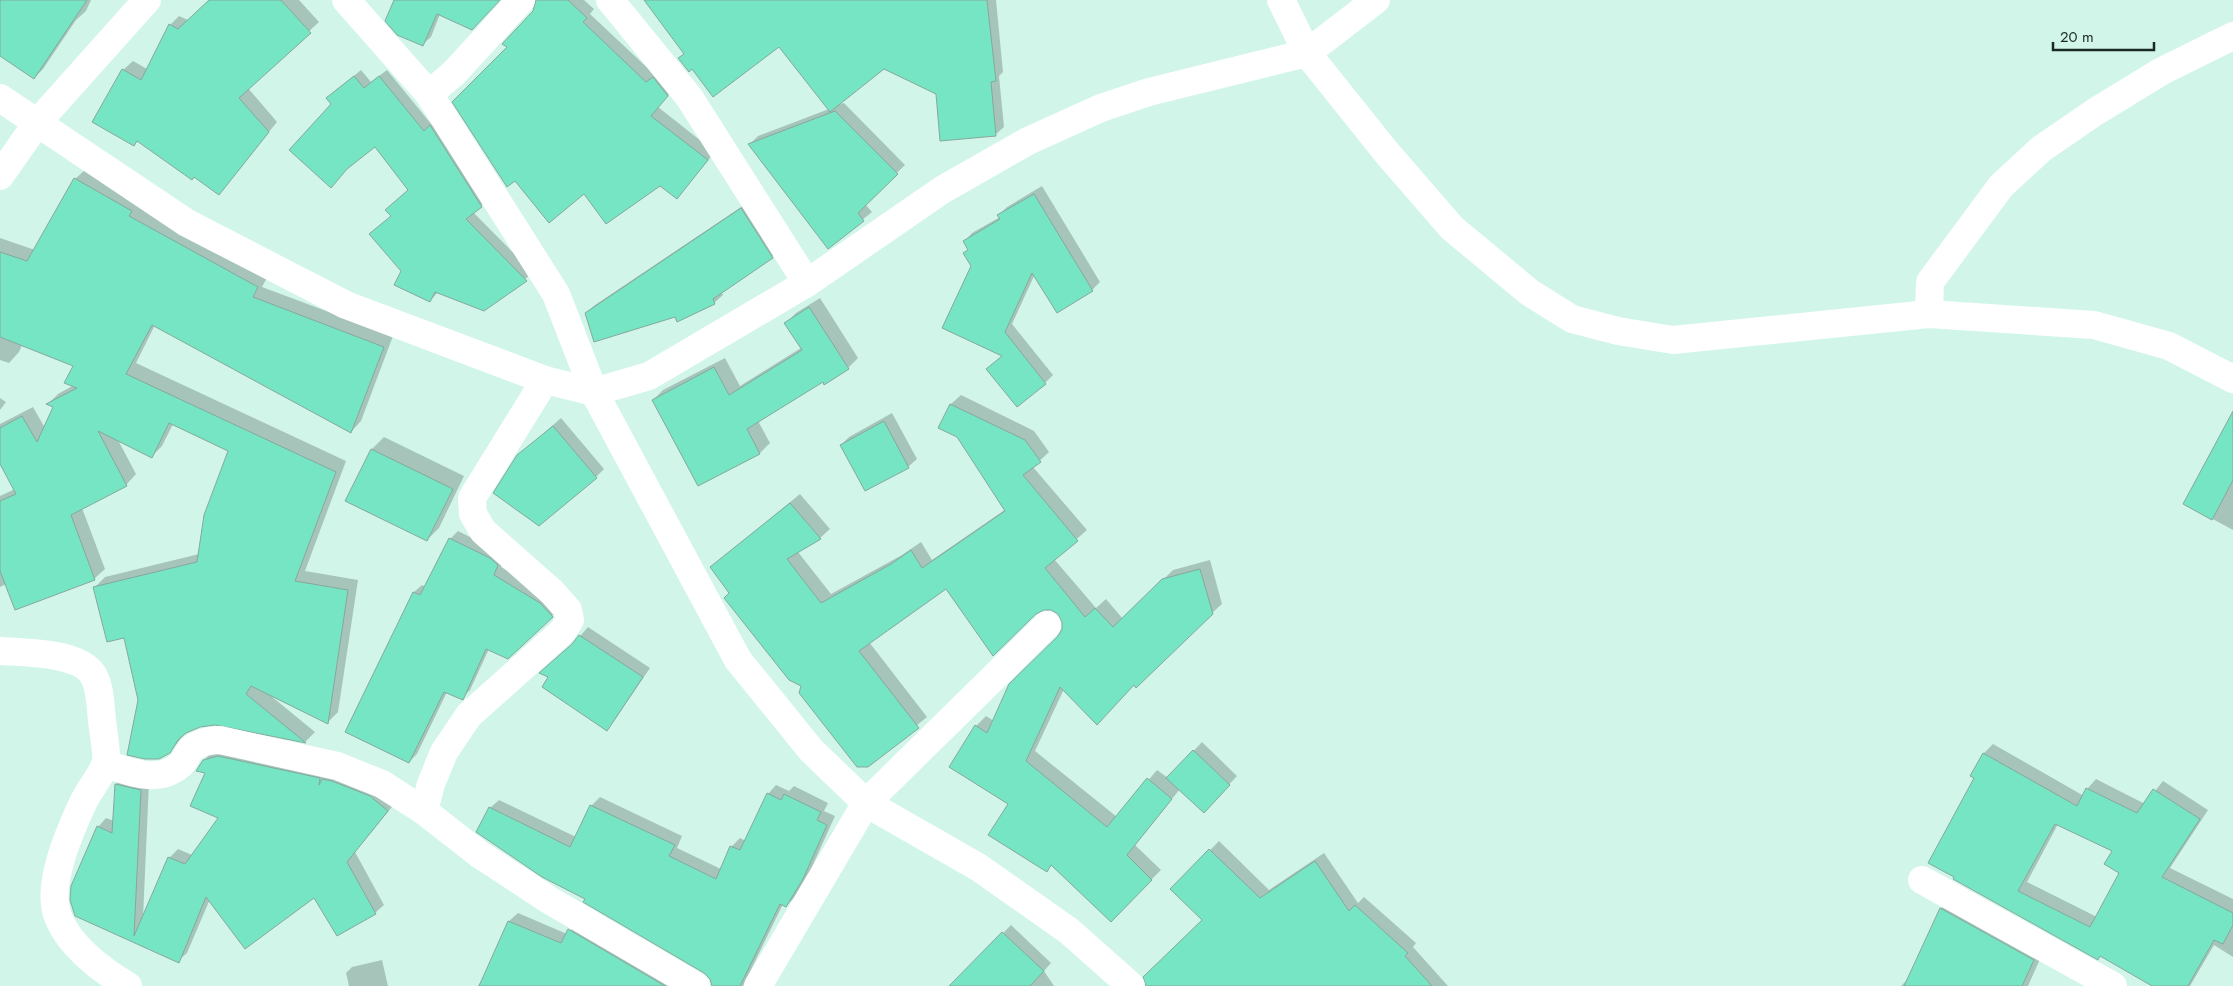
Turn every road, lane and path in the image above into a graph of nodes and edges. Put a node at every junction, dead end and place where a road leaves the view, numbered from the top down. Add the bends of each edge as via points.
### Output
1 (147, 0) edge
2 (346, 0) edge
3 (521, 0) edge
4 (610, 0) edge
5 (1281, 0) edge
6 (1376, 0) edge
7 (2233, 36) edge
8 (1307, 52) junction
9 (429, 94) junction
10 (0, 98) edge
11 (37, 123) junction
12 (0, 176) edge
13 (807, 283) junction
14 (1929, 314) junction
15 (2233, 379) edge
16 (545, 380) junction
17 (594, 392) junction
18 (1047, 625) dead end
19 (0, 657) edge
20 (106, 764) junction
21 (866, 803) junction
22 (424, 811) junction
23 (1922, 880) dead end
24 (128, 986) edge
25 (696, 986) edge
26 (758, 986) edge
27 (1132, 986) edge
28 (2113, 986) edge

1 - 11 street
2 - 9 street
3 - 9 street
4 - 13 street via 689,97
5 - 8 street
6 - 8 street
7 - 14 street via 2162,71 2041,149 2001,186 1930,282
8 - 13 street via 1150,92 1101,108 1028,141 942,190
8 - 14 street via 1452,228 1529,292 1572,319 1672,340
9 - 17 street via 556,294
10 - 11 street
11 - 12 street
11 - 16 street via 187,223 346,305
13 - 17 street via 649,376
14 - 15 street via 2094,325 2169,346
16 - 17 street
16 - 22 street via 472,498 473,514 483,531 552,592 568,610 570,620 562,632 469,715 444,752 430,784
17 - 21 street via 738,660 811,750
18 - 21 street
19 - 20 street via 55,656 75,662 91,672 98,689
20 - 22 street via 146,776 164,774 180,765 192,749 206,740 220,740 304,758 362,775
20 - 24 street via 82,804 62,855 55,889 57,914 74,943
21 - 26 street
21 - 27 street via 978,867 1069,931
22 - 25 street via 479,854 549,900
23 - 28 street

